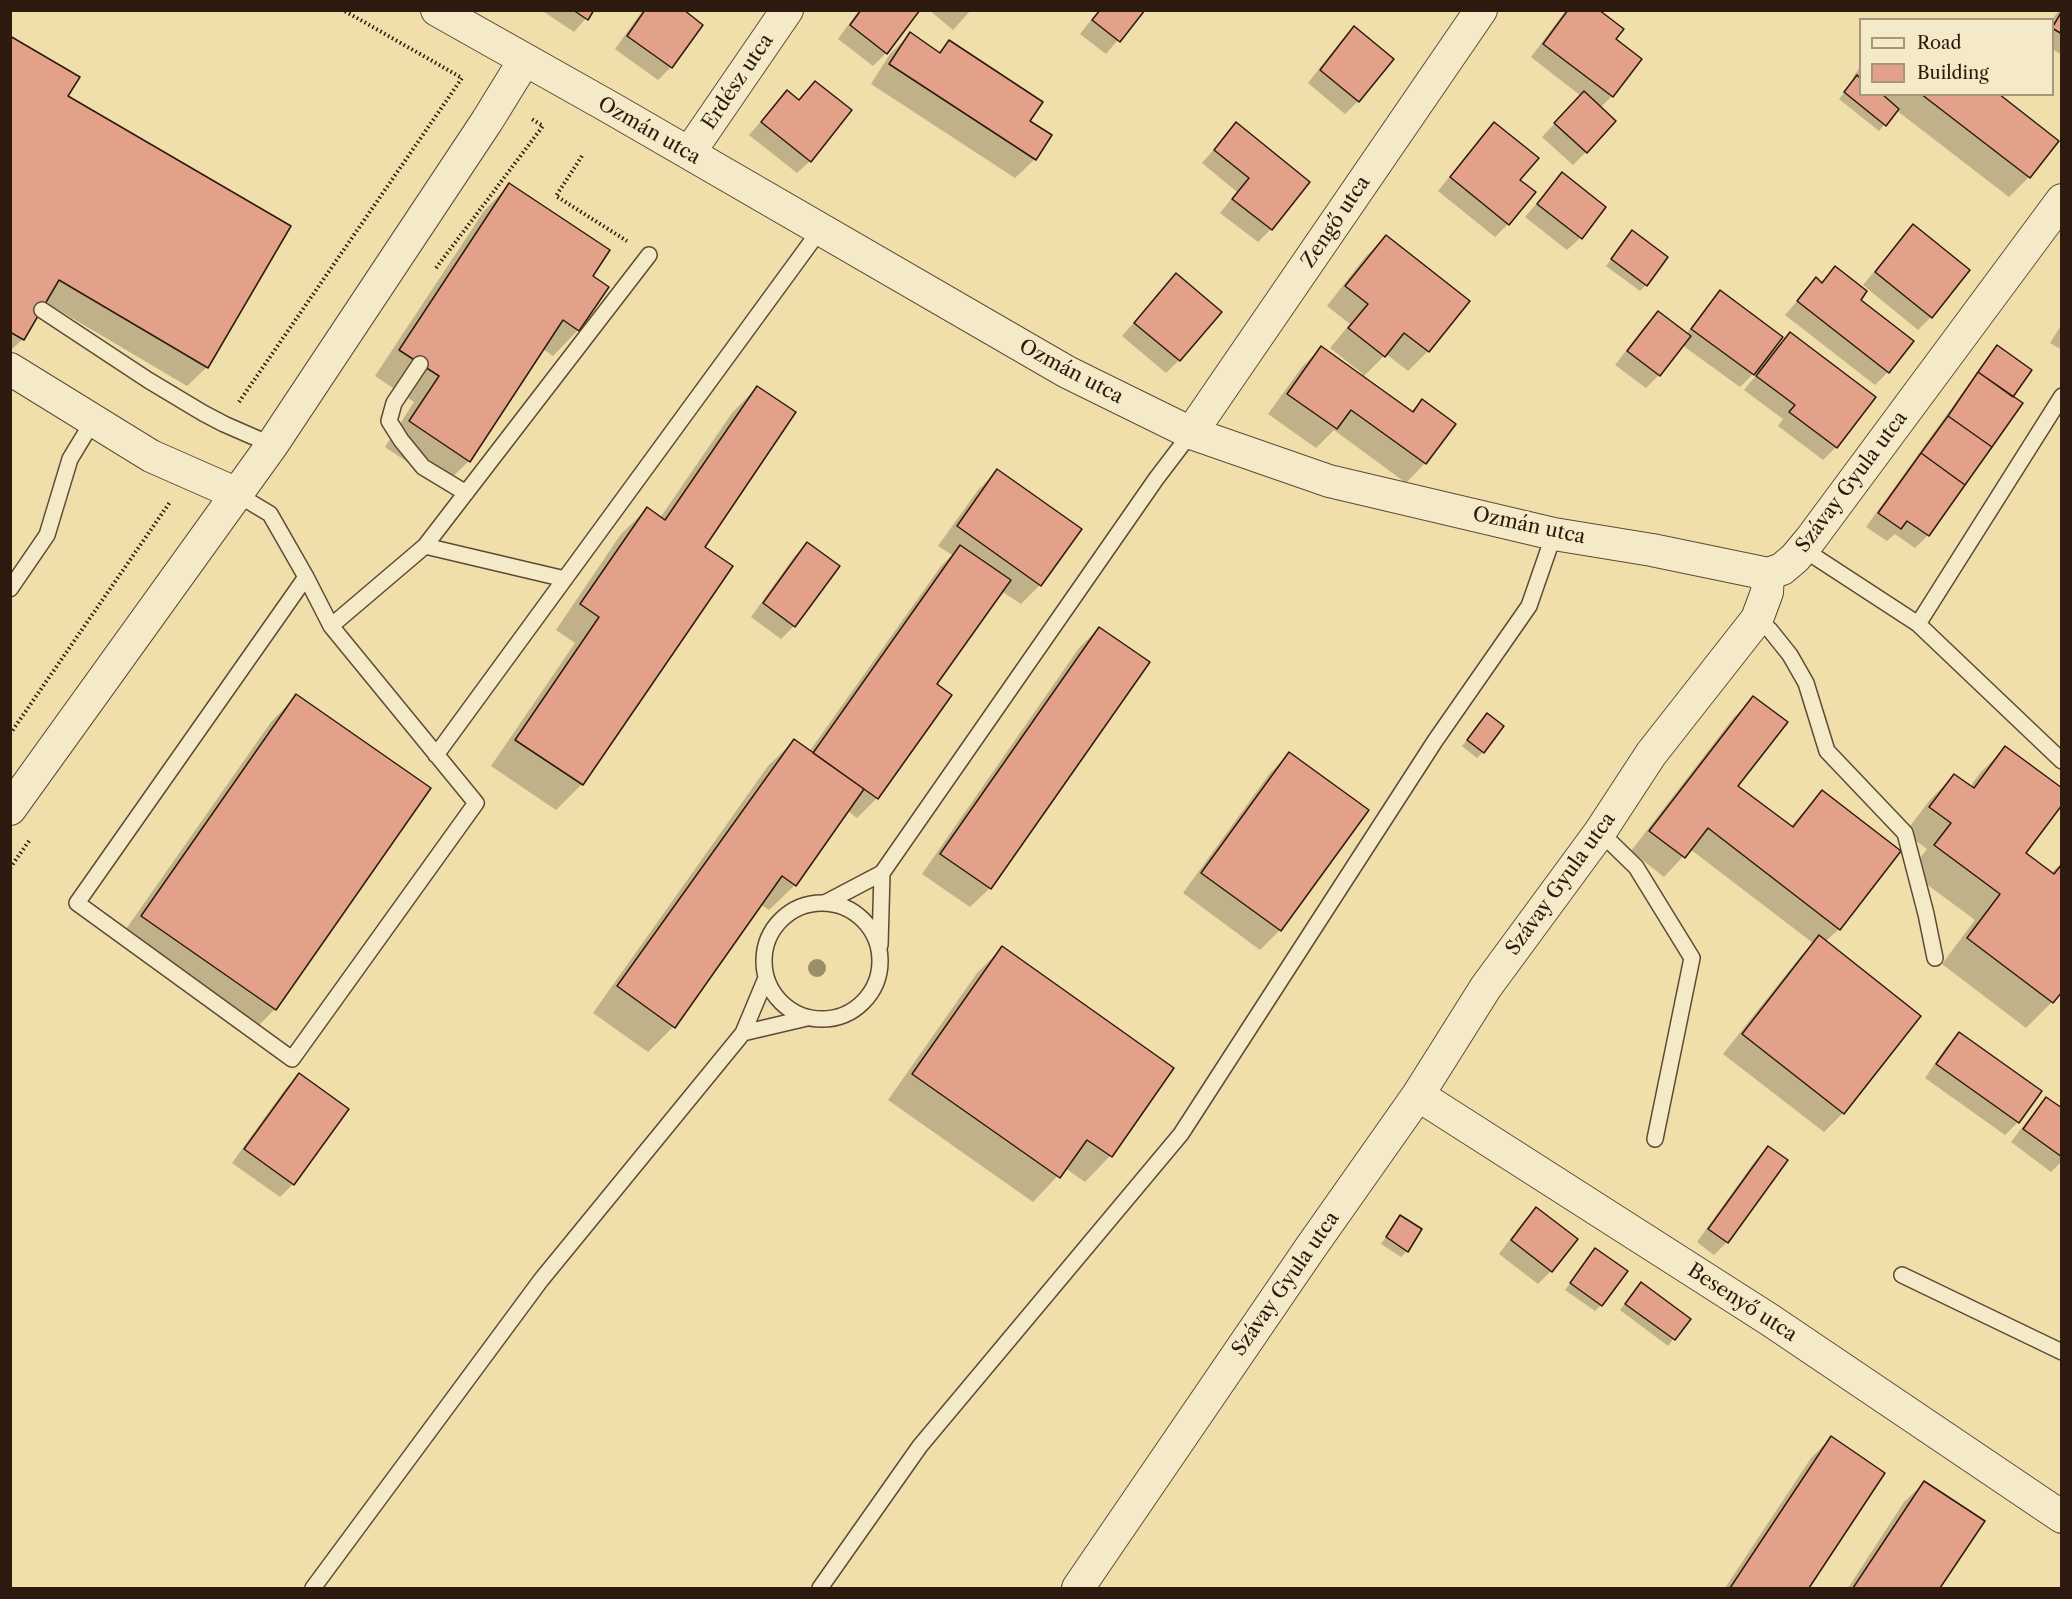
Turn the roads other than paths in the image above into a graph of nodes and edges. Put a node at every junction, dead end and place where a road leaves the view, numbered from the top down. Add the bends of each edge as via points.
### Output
1 (437, 10) edge
2 (787, 10) edge
3 (1481, 10) edge
4 (524, 61) junction
5 (689, 153) junction
6 (2061, 200) edge
7 (820, 230) junction
8 (649, 255) road end
9 (42, 310) dead end
10 (420, 364) dead end
11 (10, 369) edge
12 (2061, 396) edge
13 (93, 421) junction
14 (1191, 433) junction
15 (272, 445) junction
16 (236, 493) junction
17 (466, 493) junction
18 (1554, 534) junction
19 (425, 546) junction
20 (1803, 549) junction
21 (1768, 574) junction
22 (306, 577) junction
23 (565, 579) junction
24 (10, 589) edge
25 (1756, 619) junction
26 (1918, 624) junction
27 (331, 626) junction
28 (436, 755) junction
29 (2061, 761) edge
30 (10, 809) edge
31 (1600, 832) junction
32 (882, 873) junction
33 (825, 903) junction
34 (880, 950) junction
35 (1935, 958) dead end
36 (766, 978) junction
37 (807, 1018) junction
38 (743, 1034) junction
39 (1418, 1095) junction
40 (1654, 1139) dead end
41 (1902, 1275) dead end
42 (2061, 1349) edge
43 (2061, 1517) edge
44 (321, 1575) junction
45 (307, 1588) edge
46 (313, 1588) edge
47 (820, 1588) edge
48 (1078, 1588) edge

1 - 4 street, Ozmán utca
2 - 5 street, Erdész utca
3 - 14 street, Zengő utca
4 - 5 street, Ozmán utca
4 - 15 street
5 - 7 street, Ozmán utca
6 - 20 street, Szávay Gyula utca
7 - 14 street, Ozmán utca via 1067,372
7 - 23 lane
8 - 17 lane
9 - 15 lane via 148,380 224,424
10 - 17 lane via 394,403 389,420 423,467
11 - 13 street
12 - 26 lane
13 - 16 street via 151,456
13 - 24 lane via 70,459 47,535
14 - 18 street, Ozmán utca via 1329,481
14 - 32 lane
15 - 16 street
16 - 22 lane via 270,514
16 - 30 street
17 - 19 lane
18 - 21 street, Ozmán utca
18 - 47 lane via 1529,606 1435,741 1181,1134 920,1446
19 - 23 lane
19 - 27 lane
20 - 21 street, Szávay Gyula utca via 1782,569
20 - 26 lane
21 - 25 street, Szávay Gyula utca via 1767,592
22 - 27 lane
22 - 28 lane via 77,903 292,1059 476,803
23 - 28 lane
25 - 31 street, Szávay Gyula utca via 1651,754
25 - 35 lane via 1790,655 1806,683 1827,752 1905,833
26 - 29 lane
27 - 28 lane
31 - 39 street, Szávay Gyula utca via 1486,987
31 - 40 lane via 1636,867 1692,958
32 - 33 lane
32 - 34 lane
33 - 34 lane via 859,916 872,931
33 - 36 lane via 807,905 776,926 767,942
34 - 37 lane via 880,970 874,988 862,1004 846,1015 827,1020
36 - 37 lane via 789,1009
36 - 38 lane
37 - 38 lane
38 - 44 lane via 541,1280
39 - 43 street, Besenyő utca via 1770,1320
39 - 48 street, Szávay Gyula utca
41 - 42 lane
44 - 45 lane
44 - 46 lane

